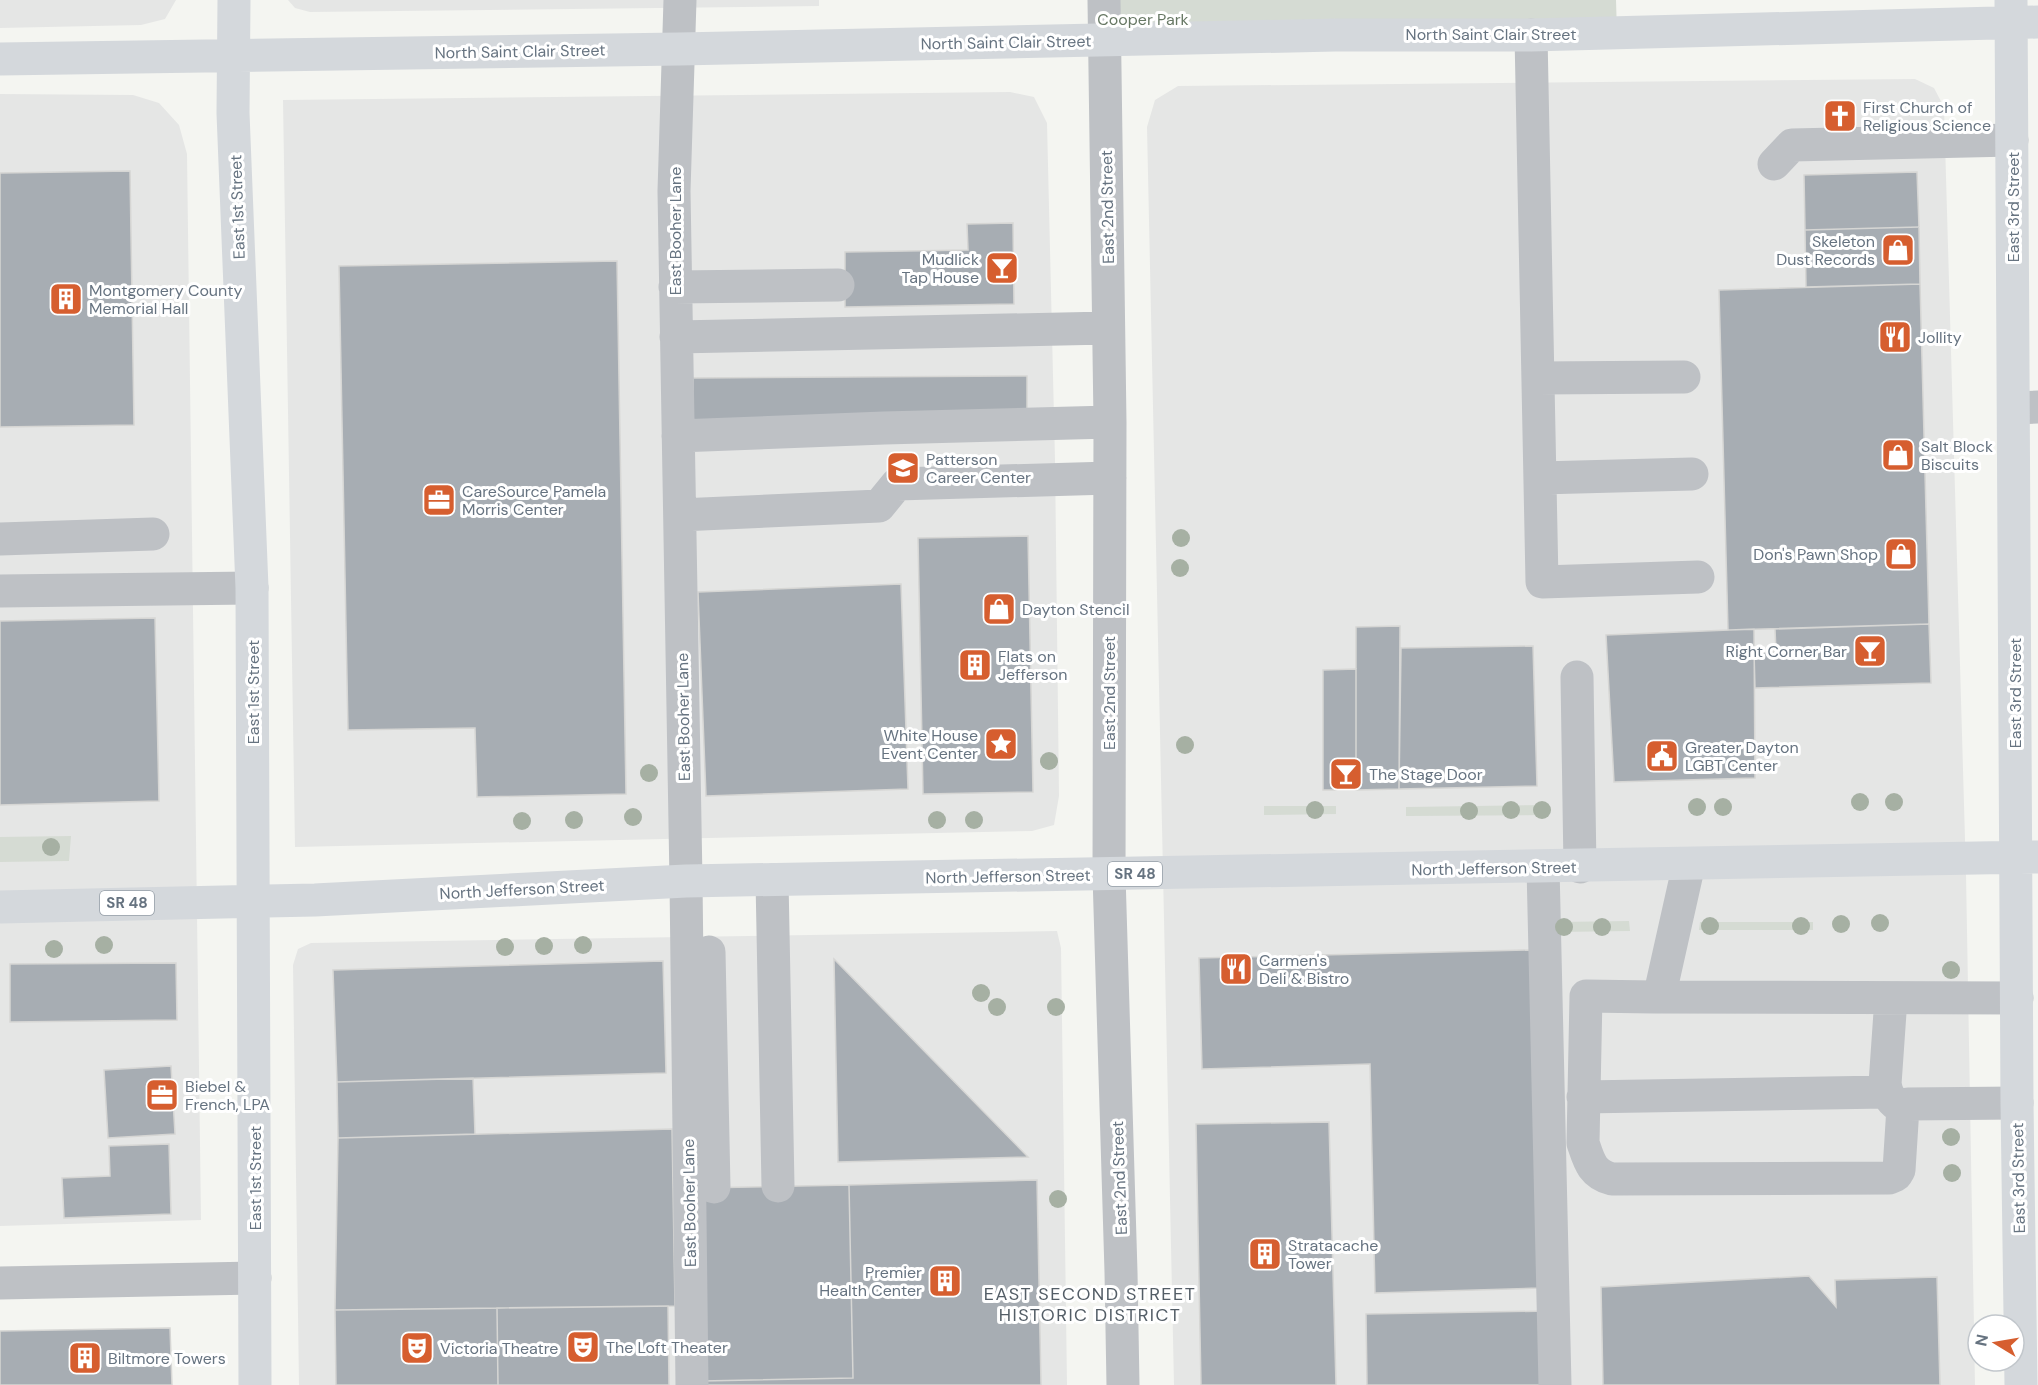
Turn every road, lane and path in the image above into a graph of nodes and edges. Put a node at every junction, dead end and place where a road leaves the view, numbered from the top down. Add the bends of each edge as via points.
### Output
1 (234, 0) edge
2 (681, 0) edge
3 (1104, 0) edge
4 (2020, 15) edge
5 (1531, 35) junction
6 (1104, 40) junction
7 (679, 49) junction
8 (232, 56) junction
9 (0, 59) edge
10 (2013, 140) junction
11 (1774, 164) dead end
12 (838, 285) dead end
13 (675, 286) junction
14 (1108, 328) junction
15 (676, 337) junction
16 (1684, 377) dead end
17 (1538, 378) junction
18 (2026, 408) edge
19 (1110, 422) junction
20 (678, 436) junction
21 (1692, 474) dead end
22 (1110, 478) junction
23 (1540, 478) junction
24 (680, 515) junction
25 (153, 534) dead end
26 (0, 539) edge
27 (1698, 577) dead end
28 (252, 588) junction
29 (0, 591) edge
30 (1577, 677) dead end
31 (2027, 858) edge
32 (1689, 864) junction
33 (1543, 867) junction
34 (1581, 867) junction
35 (1109, 875) junction
36 (772, 880) junction
37 (697, 881) junction
38 (254, 900) junction
39 (0, 907) edge
40 (1654, 997) junction
41 (1891, 998) junction
42 (2017, 998) junction
43 (1583, 1097) junction
44 (1895, 1100) junction
45 (2017, 1103) junction
46 (778, 1186) dead end
47 (714, 1187) dead end
48 (2028, 1218) edge
49 (255, 1278) junction
50 (0, 1283) edge
51 (255, 1385) edge
52 (692, 1385) edge
53 (1123, 1385) edge
54 (1555, 1385) edge
55 (2021, 1385) edge

1 - 8 main road, East 1st Street
2 - 7 street, East Booher Lane
3 - 6 street, East 2nd Street
4 - 5 main road, North Saint Clair Street
4 - 10 main road, East 3rd Street
5 - 6 main road, North Saint Clair Street
5 - 17 street
6 - 7 main road, North Saint Clair Street
6 - 14 street, East 2nd Street
7 - 8 main road, North Saint Clair Street
7 - 13 street, East Booher Lane
8 - 9 main road, North Saint Clair Street
8 - 28 main road, East 1st Street
10 - 11 street via 1792,145
10 - 18 main road, East 3rd Street
12 - 13 street
13 - 15 street, East Booher Lane
14 - 15 street
14 - 19 street, East 2nd Street
15 - 20 street, East Booher Lane
16 - 17 street
17 - 23 street
18 - 31 main road, East 3rd Street
19 - 20 street
19 - 22 street, East 2nd Street
20 - 24 street, East Booher Lane
21 - 23 street
22 - 24 street via 897,484 879,506
22 - 35 street, East 2nd Street
23 - 27 street via 1542,582
24 - 37 street, East Booher Lane
25 - 26 street
28 - 29 street
28 - 38 main road, East 1st Street
30 - 34 street
31 - 32 main road, North Jefferson Street / SR 48
31 - 42 main road, East 3rd Street
32 - 34 main road, North Jefferson Street / SR 48
32 - 40 street via 1661,989
33 - 34 main road, North Jefferson Street / SR 48
33 - 35 main road, North Jefferson Street / SR 48
33 - 54 street
35 - 36 main road, North Jefferson Street / SR 48
35 - 53 street, East 2nd Street
36 - 37 main road, North Jefferson Street / SR 48
36 - 46 street
37 - 38 main road, North Jefferson Street / SR 48
37 - 47 street
37 - 52 street, East Booher Lane
38 - 39 main road, North Jefferson Street / SR 48
38 - 49 main road, East 1st Street
40 - 41 street
40 - 43 street via 1586,996
41 - 42 street
41 - 44 street via 1885,1084
42 - 45 main road, East 3rd Street
43 - 44 street
43 - 44 street via 1583,1143 1589,1163 1595,1172 1612,1179 1889,1178 1899,1170
44 - 45 street via 1908,1104
45 - 48 main road, East 3rd Street
48 - 55 main road, East 3rd Street
49 - 50 street
49 - 51 main road, East 1st Street

